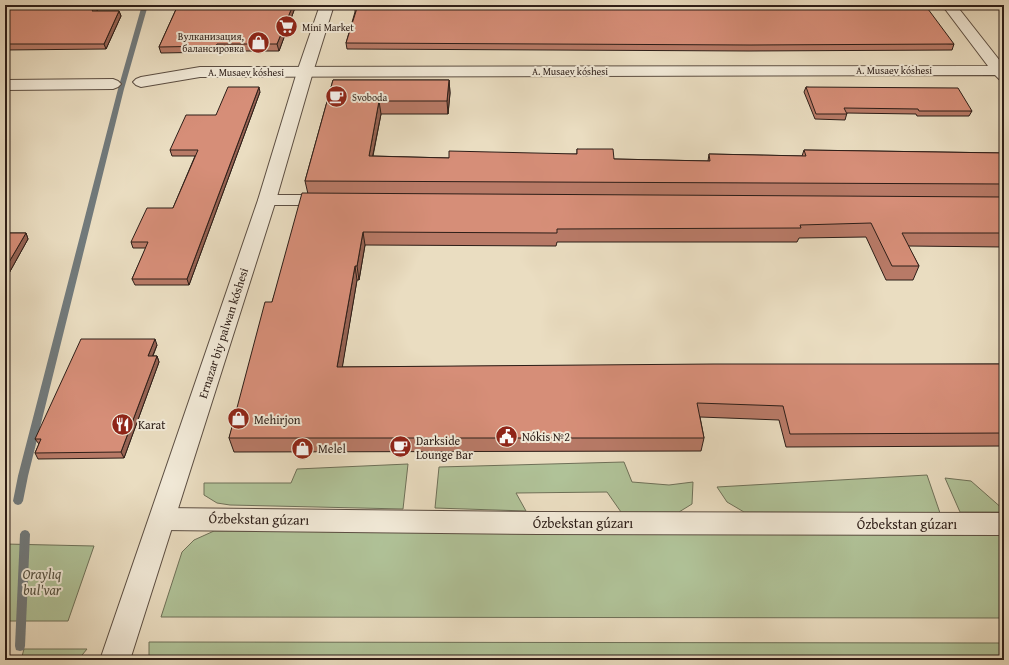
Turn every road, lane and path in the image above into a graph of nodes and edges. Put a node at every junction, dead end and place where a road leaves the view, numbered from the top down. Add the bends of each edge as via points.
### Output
1 (327, 5) edge
2 (949, 5) edge
3 (304, 72) junction
4 (1002, 73) edge
5 (142, 82) dead end
6 (114, 84) dead end
7 (5, 85) edge
8 (267, 200) junction
9 (348, 200) edge
10 (163, 518) junction
11 (1004, 524) edge
12 (116, 660) edge

1 - 3 street, Ernazar biy palwan kóshesi
2 - 4 street
3 - 4 street, A. Musaev kóshesi
3 - 5 street, A. Musaev kóshesi via 200,72
3 - 8 street, Ernazar biy palwan kóshesi
6 - 7 street
8 - 9 street
8 - 10 street, Ernazar biy palwan kóshesi
10 - 11 street, Ózbekstan gúzarı via 539,523
10 - 12 street, Ernazar biy palwan kóshesi

